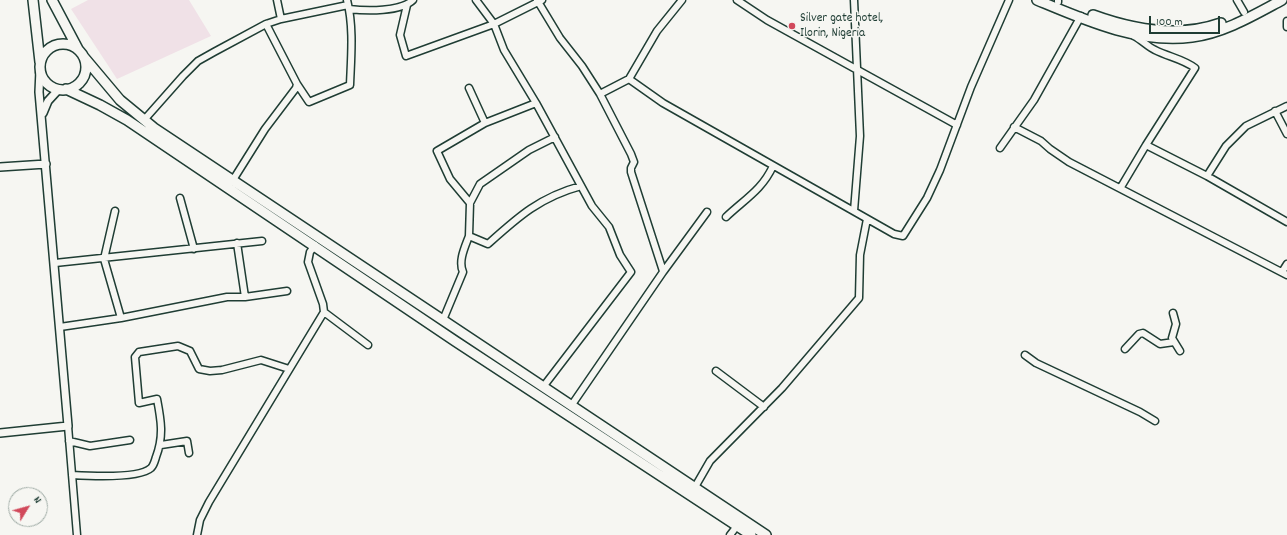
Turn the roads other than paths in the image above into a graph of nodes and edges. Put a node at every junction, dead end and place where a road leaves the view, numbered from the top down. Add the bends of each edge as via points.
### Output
1 (32, 0) edge
2 (52, 0) edge
3 (277, 0) edge
4 (414, 0) edge
5 (476, 0) edge
6 (682, 0) edge
7 (737, 0) edge
8 (854, 0) edge
9 (1009, 0) edge
10 (1037, 0) edge
11 (1237, 0) edge
12 (1269, 0) edge
13 (1282, 0) edge
14 (539, 1) edge
15 (1056, 1) edge
16 (348, 5) edge
17 (407, 5) junction
18 (1244, 12) junction
19 (1081, 16) junction
20 (281, 19) junction
21 (1287, 22) edge
22 (266, 24) junction
23 (494, 24) junction
24 (1287, 27) edge
25 (1127, 33) junction
26 (81, 53) junction
27 (40, 67) junction
28 (858, 71) junction
29 (629, 79) junction
30 (297, 84) junction
31 (469, 88) dead end
32 (62, 89) junction
33 (600, 94) junction
34 (536, 103) junction
35 (1287, 106) edge
36 (1275, 112) junction
37 (42, 115) junction
38 (144, 120) junction
39 (485, 123) junction
40 (957, 125) junction
41 (1014, 126) junction
42 (1287, 134) edge
43 (555, 137) junction
44 (1146, 145) junction
45 (1000, 148) dead end
46 (46, 164) junction
47 (773, 166) junction
48 (0, 167) edge
49 (1207, 176) junction
50 (233, 180) junction
51 (581, 186) junction
52 (1121, 187) junction
53 (180, 198) dead end
54 (470, 203) junction
55 (115, 211) dead end
56 (854, 211) junction
57 (707, 212) dead end
58 (726, 217) dead end
59 (867, 219) junction
60 (1287, 222) edge
61 (469, 236) junction
62 (262, 241) dead end
63 (237, 243) junction
64 (315, 245) junction
65 (194, 249) junction
66 (104, 259) junction
67 (55, 263) junction
68 (1287, 264) edge
69 (663, 271) junction
70 (1284, 273) edge
71 (287, 291) dead end
72 (245, 297) junction
73 (324, 312) junction
74 (1173, 313) dead end
75 (121, 318) junction
76 (443, 320) junction
77 (60, 327) junction
78 (1174, 342) junction
79 (368, 345) dead end
80 (1125, 350) dead end
81 (1180, 351) dead end
82 (1025, 355) dead end
83 (289, 369) junction
84 (716, 371) dead end
85 (543, 387) junction
86 (571, 406) junction
87 (764, 407) junction
88 (1155, 421) dead end
89 (68, 426) junction
90 (0, 433) edge
91 (130, 440) dead end
92 (69, 441) junction
93 (161, 445) junction
94 (189, 453) dead end
95 (72, 475) junction
96 (695, 487) junction
97 (737, 526) junction
98 (77, 535) edge
99 (197, 535) edge
100 (730, 535) edge
101 (751, 535) edge
102 (766, 535) edge

1 - 27 main road
2 - 26 main road
3 - 20 street
4 - 17 street
5 - 23 street
6 - 29 street via 657,31
7 - 28 street via 767,20
8 - 28 street
9 - 40 street
10 - 19 main road
11 - 18 street
12 - 18 main road
13 - 25 main road via 1234,24 1197,36 1161,38
14 - 23 street
14 - 33 street via 560,38
15 - 18 main road via 1134,28 1171,31 1208,27
16 - 17 street via 368,11
16 - 20 street
16 - 30 street via 350,85 309,102
17 - 23 street via 400,35 406,56
19 - 25 main road
19 - 41 street via 1034,100
20 - 22 street
21 - 24 street
22 - 30 street
22 - 38 street via 198,61
23 - 34 street via 504,50
25 - 44 street via 1144,41 1154,50 1195,68
26 - 27 main road via 67,44 54,45 45,53
26 - 32 main road via 86,70 84,77 73,88
26 - 38 main road via 120,100
27 - 32 main road via 46,82
27 - 37 street via 38,92
28 - 40 street
28 - 56 street via 860,136
29 - 33 street
29 - 47 street via 663,103
30 - 50 street
31 - 39 street
32 - 37 street via 45,106
32 - 64 main road via 127,120
33 - 69 street via 634,162 631,172
34 - 39 street
34 - 43 street
35 - 36 street
36 - 42 street
36 - 49 street via 1246,126 1226,146
37 - 46 street
38 - 50 main road
39 - 54 street via 437,151 450,179
40 - 59 street via 927,198 906,234 899,236
41 - 45 street
41 - 52 street via 1041,141 1069,162
43 - 51 street
43 - 54 street via 529,150 480,184
44 - 49 street
44 - 52 street
46 - 48 street
46 - 67 street
47 - 56 street
47 - 58 street via 767,180 758,191
49 - 60 street
50 - 76 main road
51 - 61 street via 561,191 525,211 488,244
51 - 85 street via 592,206 610,227 620,255 631,272
52 - 70 street
53 - 65 street
54 - 61 street
55 - 66 street
56 - 59 street
57 - 69 street
59 - 87 street via 860,255 859,298
61 - 76 street via 460,266 463,272
62 - 63 street
63 - 65 street
63 - 72 street
64 - 73 street via 308,262
64 - 97 main road via 455,341
65 - 66 street
66 - 67 street
66 - 75 street
67 - 77 street
68 - 70 street
69 - 86 street
71 - 72 street
72 - 75 street via 227,297
73 - 79 street
73 - 83 street
74 - 78 street via 1176,324 1172,338
75 - 77 street
76 - 85 main road
77 - 89 street
78 - 80 street via 1160,344 1139,334
78 - 81 street
82 - 88 street via 1036,363
83 - 93 street via 262,360 210,371 199,369 190,351 178,346 139,352 135,357 139,403 157,399 162,428
83 - 99 street via 209,502 200,520
84 - 87 street
85 - 86 main road
86 - 96 main road
87 - 96 street via 710,461
89 - 90 street
89 - 92 street
91 - 92 street via 90,446
92 - 95 street
93 - 94 street via 187,441
93 - 95 street via 151,468 144,471 119,476
95 - 98 street
96 - 102 main road
97 - 100 street
97 - 101 main road

